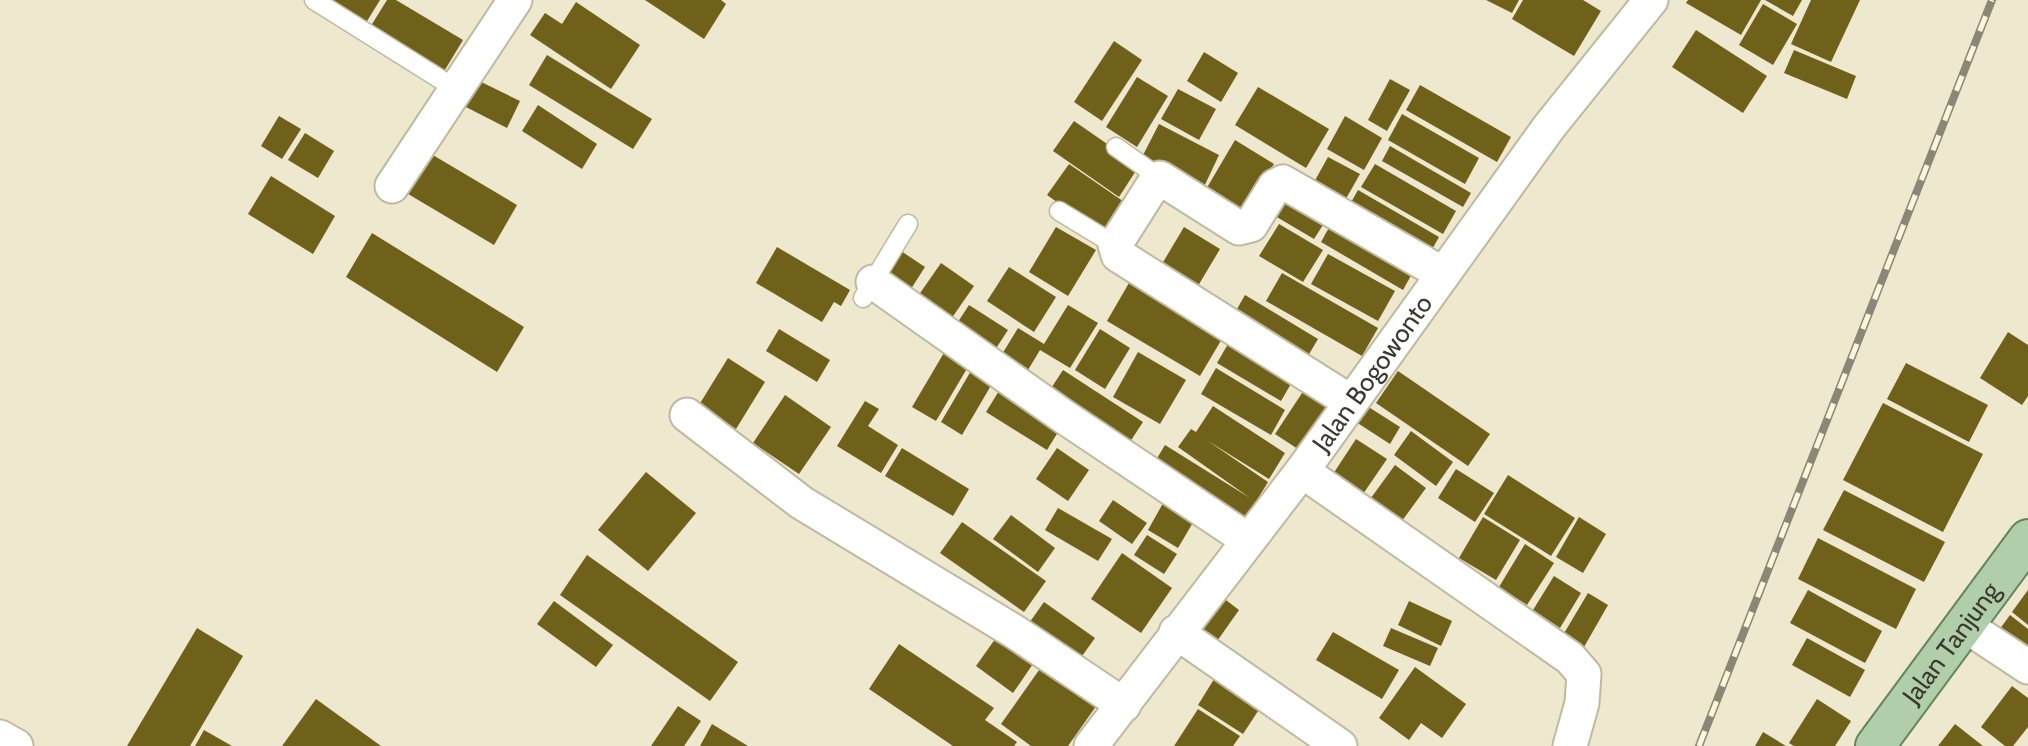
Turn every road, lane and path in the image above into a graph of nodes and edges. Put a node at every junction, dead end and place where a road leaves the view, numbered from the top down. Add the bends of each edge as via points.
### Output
1 (314, 0) edge
2 (515, 0) edge
3 (1651, 0) edge
4 (456, 89) junction
5 (1116, 147) dead end
6 (1160, 178) junction
7 (392, 186) dead end
8 (1059, 211) dead end
9 (908, 224) dead end
10 (1115, 245) junction
11 (1443, 274) junction
12 (868, 290) joint
13 (1351, 402) junction
14 (687, 415) dead end
15 (1302, 471) junction
16 (2028, 539) edge
17 (1248, 540) junction
18 (1963, 624) junction
19 (1176, 632) junction
20 (2028, 667) edge
21 (1124, 705) junction
22 (0, 737) edge
23 (16, 746) edge
24 (1091, 746) edge
25 (1340, 746) edge
26 (1570, 746) edge
27 (1875, 746) edge

1 - 4 lane
2 - 4 street
3 - 11 street, Jalan Bogowonto via 1549,127
4 - 7 street
5 - 6 lane
6 - 10 street
6 - 11 street via 1239,228 1251,225 1275,186 1283,182
8 - 10 lane
9 - 12 lane
10 - 13 street via 1118,255
11 - 13 street, Jalan Bogowonto
12 - 17 street
13 - 15 street, Jalan Bogowonto
14 - 21 street via 803,503 1015,632
15 - 17 street, Jalan Bogowonto
15 - 26 street via 1570,658 1584,674 1582,703
16 - 18 main road, Jalan Tanjung
17 - 19 street, Jalan Bogowonto
18 - 20 street
18 - 27 main road, Jalan Tanjung
19 - 21 street, Jalan Bogowonto
19 - 25 street
21 - 24 street, Jalan Bogowonto
22 - 23 street

